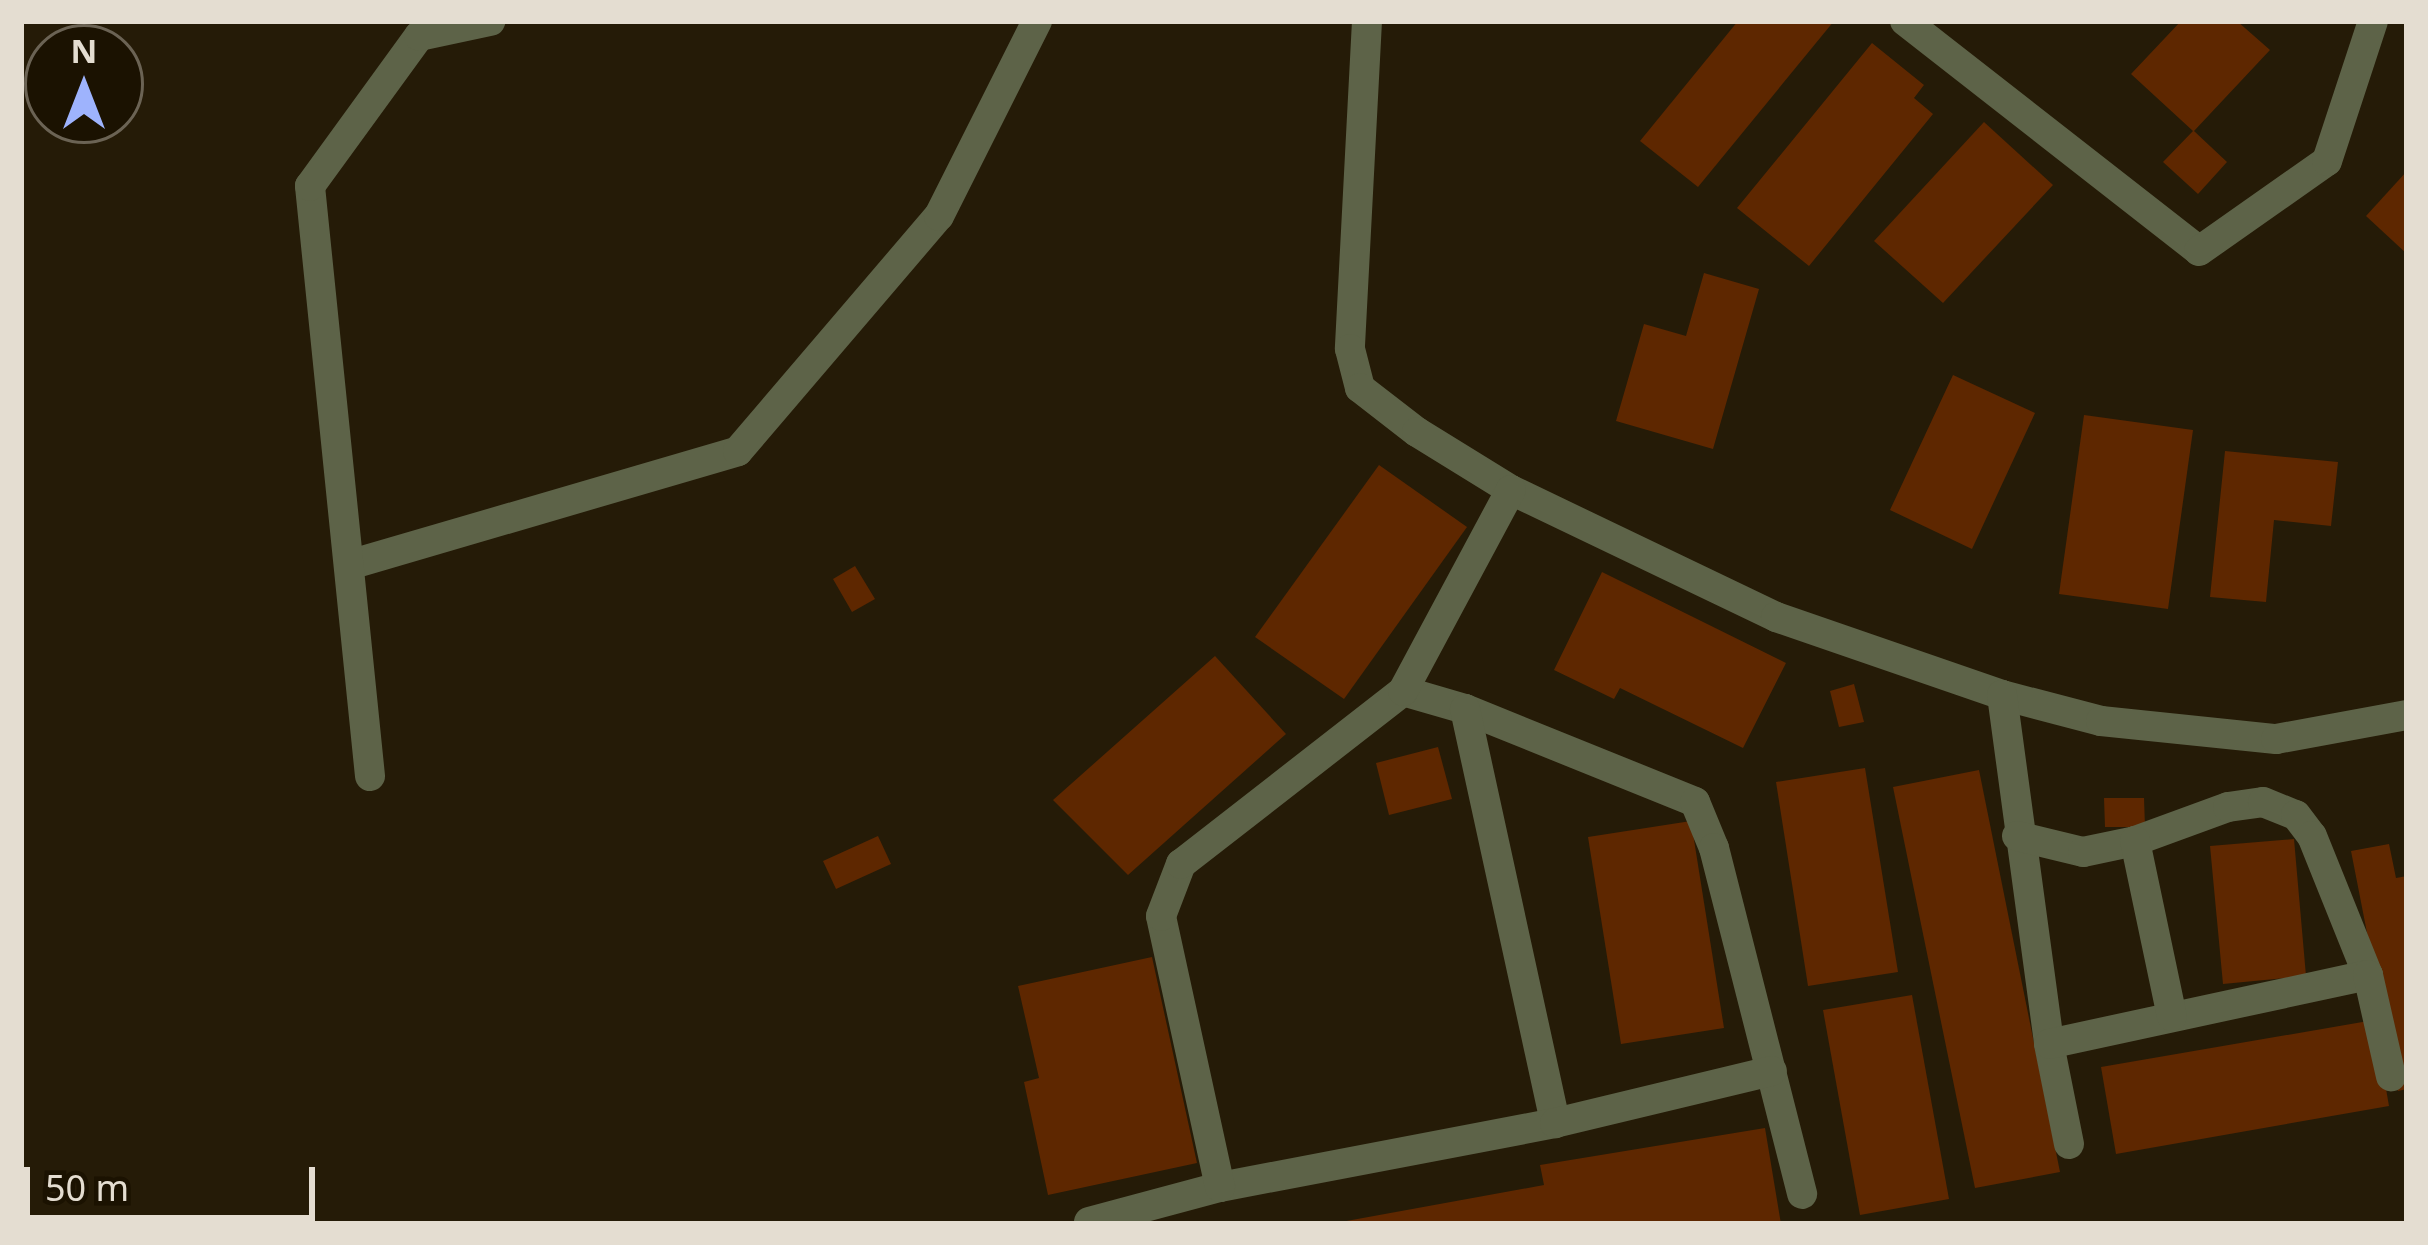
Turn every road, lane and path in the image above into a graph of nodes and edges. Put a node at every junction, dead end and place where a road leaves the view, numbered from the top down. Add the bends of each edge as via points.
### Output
1 (490, 21) edge
2 (1037, 21) edge
3 (1367, 21) edge
4 (1905, 21) edge
5 (2373, 21) edge
6 (1511, 490) junction
7 (349, 565) junction
8 (1403, 691) junction
9 (2002, 695) junction
10 (1465, 709) junction
11 (2407, 715) edge
12 (370, 776) dead end
13 (2018, 836) junction
14 (2135, 841) junction
15 (2368, 975) junction
16 (2172, 1016) junction
17 (2049, 1044) junction
18 (1772, 1071) junction
19 (2391, 1076) dead end
20 (1555, 1123) junction
21 (2069, 1144) dead end
22 (1220, 1186) junction
23 (1802, 1194) dead end
24 (1089, 1222) edge

1 - 7 street via 419,36 310,186
2 - 7 street via 939,216 738,451
3 - 6 street via 1350,349 1360,388
4 - 5 street via 2199,251 2327,161
6 - 8 street
6 - 9 street via 1775,616
7 - 12 street
8 - 10 street
8 - 22 street via 1181,864 1161,916
9 - 11 street via 2101,721 2276,739
9 - 13 street
10 - 18 street via 1695,802
10 - 20 street
13 - 14 street via 2083,852
13 - 17 street
14 - 15 street via 2228,807 2263,802 2296,815
14 - 16 street
15 - 16 street
15 - 19 street
16 - 17 street
17 - 21 street
18 - 20 street
18 - 23 street
20 - 22 street
22 - 24 street

